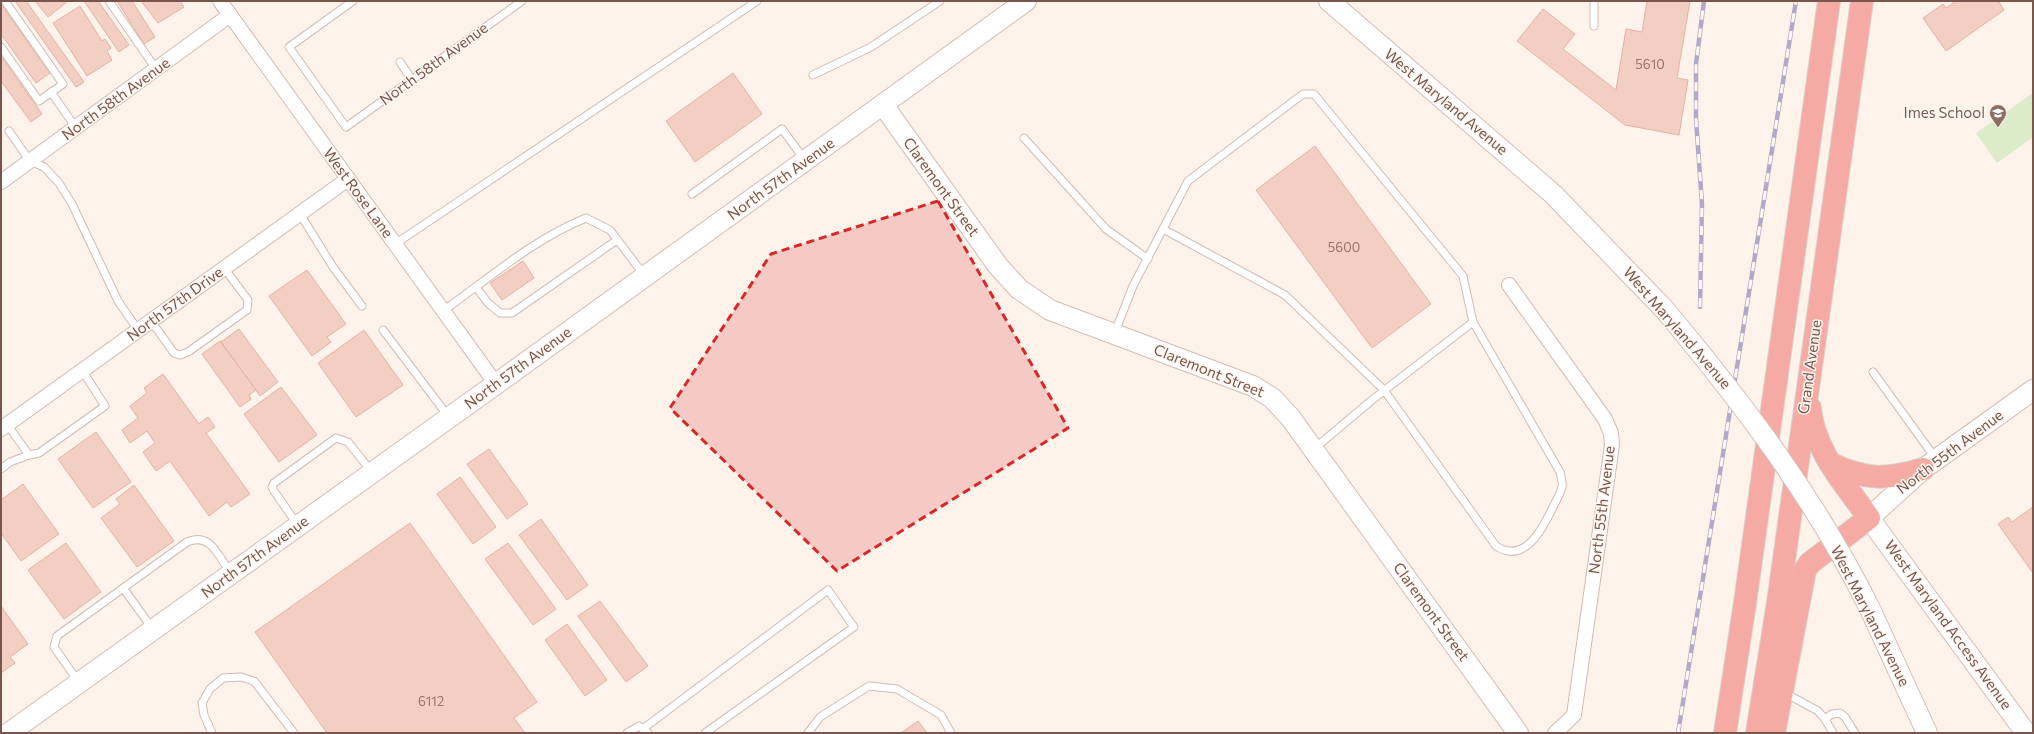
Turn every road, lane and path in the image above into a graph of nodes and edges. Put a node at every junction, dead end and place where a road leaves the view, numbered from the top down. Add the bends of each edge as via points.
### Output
1 (5, 1) edge
2 (108, 1) edge
3 (220, 1) edge
4 (353, 1) edge
5 (522, 1) edge
6 (757, 1) edge
7 (940, 1) edge
8 (1026, 1) edge
9 (1329, 1) edge
10 (1594, 1) edge
11 (1829, 1) edge
12 (1862, 1) edge
13 (230, 16) junction
14 (1594, 26) dead end
15 (1, 47) edge
16 (400, 62) dead end
17 (156, 69) junction
18 (812, 75) dead end
19 (412, 80) junction
20 (51, 92) junction
21 (882, 105) junction
22 (76, 128) junction
23 (9, 131) dead end
24 (1024, 138) dead end
25 (30, 160) junction
26 (805, 161) junction
27 (348, 179) junction
28 (1, 182) edge
29 (692, 194) dead end
30 (300, 214) junction
31 (1163, 229) junction
32 (617, 240) junction
33 (396, 244) junction
34 (1148, 259) junction
35 (224, 268) junction
36 (646, 276) junction
37 (1509, 285) dead end
38 (476, 287) junction
39 (362, 306) dead end
40 (443, 311) junction
41 (151, 321) junction
42 (1473, 322) junction
43 (138, 330) junction
44 (383, 330) dead end
45 (1115, 334) junction
46 (82, 370) junction
47 (1873, 372) dead end
48 (1808, 381) junction
49 (496, 384) junction
50 (1384, 390) junction
51 (2033, 390) edge
52 (449, 418) junction
53 (4, 426) edge
54 (1313, 450) junction
55 (29, 455) junction
56 (1831, 464) junction
57 (1930, 464) junction
58 (1, 469) edge
59 (373, 473) junction
60 (1869, 518) junction
61 (298, 526) junction
62 (231, 574) junction
63 (123, 588) junction
64 (153, 630) junction
65 (79, 683) junction
66 (1783, 693) junction
67 (1825, 718) junction
68 (646, 731) edge
69 (9, 733) edge
70 (212, 733) edge
71 (294, 733) edge
72 (628, 733) edge
73 (705, 733) edge
74 (808, 733) edge
75 (951, 733) edge
76 (1518, 733) edge
77 (1555, 733) edge
78 (1725, 733) edge
79 (1757, 733) edge
80 (1774, 733) edge
81 (1833, 733) edge
82 (1855, 733) edge
83 (1927, 733) edge
84 (2026, 733) edge

1 - 20 lane via 63,84
2 - 17 lane
3 - 13 street, West Rose Lane
4 - 19 lane, North 58th Avenue via 289,48 346,126
5 - 19 lane, North 58th Avenue
6 - 33 lane
7 - 18 lane via 871,47
8 - 21 street, North 57th Avenue
9 - 83 street, West Maryland Avenue, bridge via 1561,201 1664,309 1779,455 1856,580
10 - 14 lane
11 - 78 highway, Grand Avenue
12 - 48 highway, Grand Avenue
13 - 17 street, North 58th Avenue
13 - 27 street, West Rose Lane
15 - 20 lane via 39,101
16 - 19 lane
17 - 22 street, North 58th Avenue
20 - 22 lane
21 - 26 street, North 57th Avenue
21 - 45 street, Claremont Street via 998,266 1019,289 1050,310
22 - 25 street, North 58th Avenue
23 - 25 lane
24 - 34 lane via 1106,229
25 - 28 street, North 58th Avenue
25 - 43 lane via 44,166 59,183 72,204 118,301
26 - 29 lane via 782,129
26 - 36 street, North 57th Avenue
27 - 30 street, North 57th Drive
27 - 33 street, West Rose Lane
30 - 35 street, North 57th Drive
30 - 39 lane via 333,267
31 - 34 lane
31 - 42 lane via 1188,181 1303,94 1314,94 1463,276
31 - 50 lane via 1285,295
32 - 36 lane
32 - 38 lane via 610,230 586,218 566,226 535,245
32 - 38 lane via 512,313 500,313 488,303
33 - 40 street, West Rose Lane
34 - 45 lane via 1133,286
35 - 41 street, North 57th Drive
35 - 41 lane via 248,300 247,310 180,355 174,353
36 - 49 street, North 57th Avenue
37 - 77 street, North 55th Avenue via 1605,419 1611,433 1612,445 1574,715
38 - 40 lane
40 - 49 street, West Rose Lane
41 - 43 street, North 57th Drive
42 - 50 lane
42 - 50 lane via 1560,472 1563,486 1542,531 1529,544 1517,550 1504,552 1496,546
43 - 46 street, North 57th Drive
44 - 52 lane
45 - 54 street, Claremont Street via 1253,386 1272,398 1290,417
46 - 53 street, North 57th Drive
46 - 55 lane via 105,406 39,452
47 - 57 lane
48 - 56 highway via 1814,430 1820,448
48 - 79 highway, Grand Avenue via 1778,603
49 - 52 street, North 57th Avenue
50 - 54 lane
51 - 57 street, North 55th Avenue
52 - 59 street, North 57th Avenue
53 - 55 lane
54 - 76 street, Claremont Street
55 - 58 lane via 10,462
56 - 57 highway via 1849,472 1874,478 1899,476
56 - 60 highway
57 - 60 street, North 55th Avenue
59 - 61 street, North 57th Avenue
59 - 61 lane via 348,442 336,438 272,487
60 - 66 highway via 1810,563 1802,576
60 - 84 street, West Maryland Access Avenue
61 - 62 street, North 57th Avenue
62 - 63 lane via 208,542 196,538
62 - 64 street, North 57th Avenue
63 - 64 lane
63 - 65 lane via 56,636 54,647
64 - 65 street, North 57th Avenue
65 - 69 street, North 57th Avenue
66 - 67 lane via 1818,711
66 - 80 highway
67 - 81 lane
67 - 82 lane via 1840,713
68 - 72 lane via 639,726
68 - 73 lane via 828,590 854,627
70 - 71 lane via 202,703 210,689 223,678 240,677 254,681
74 - 75 lane via 820,717 869,686 897,690 941,715

